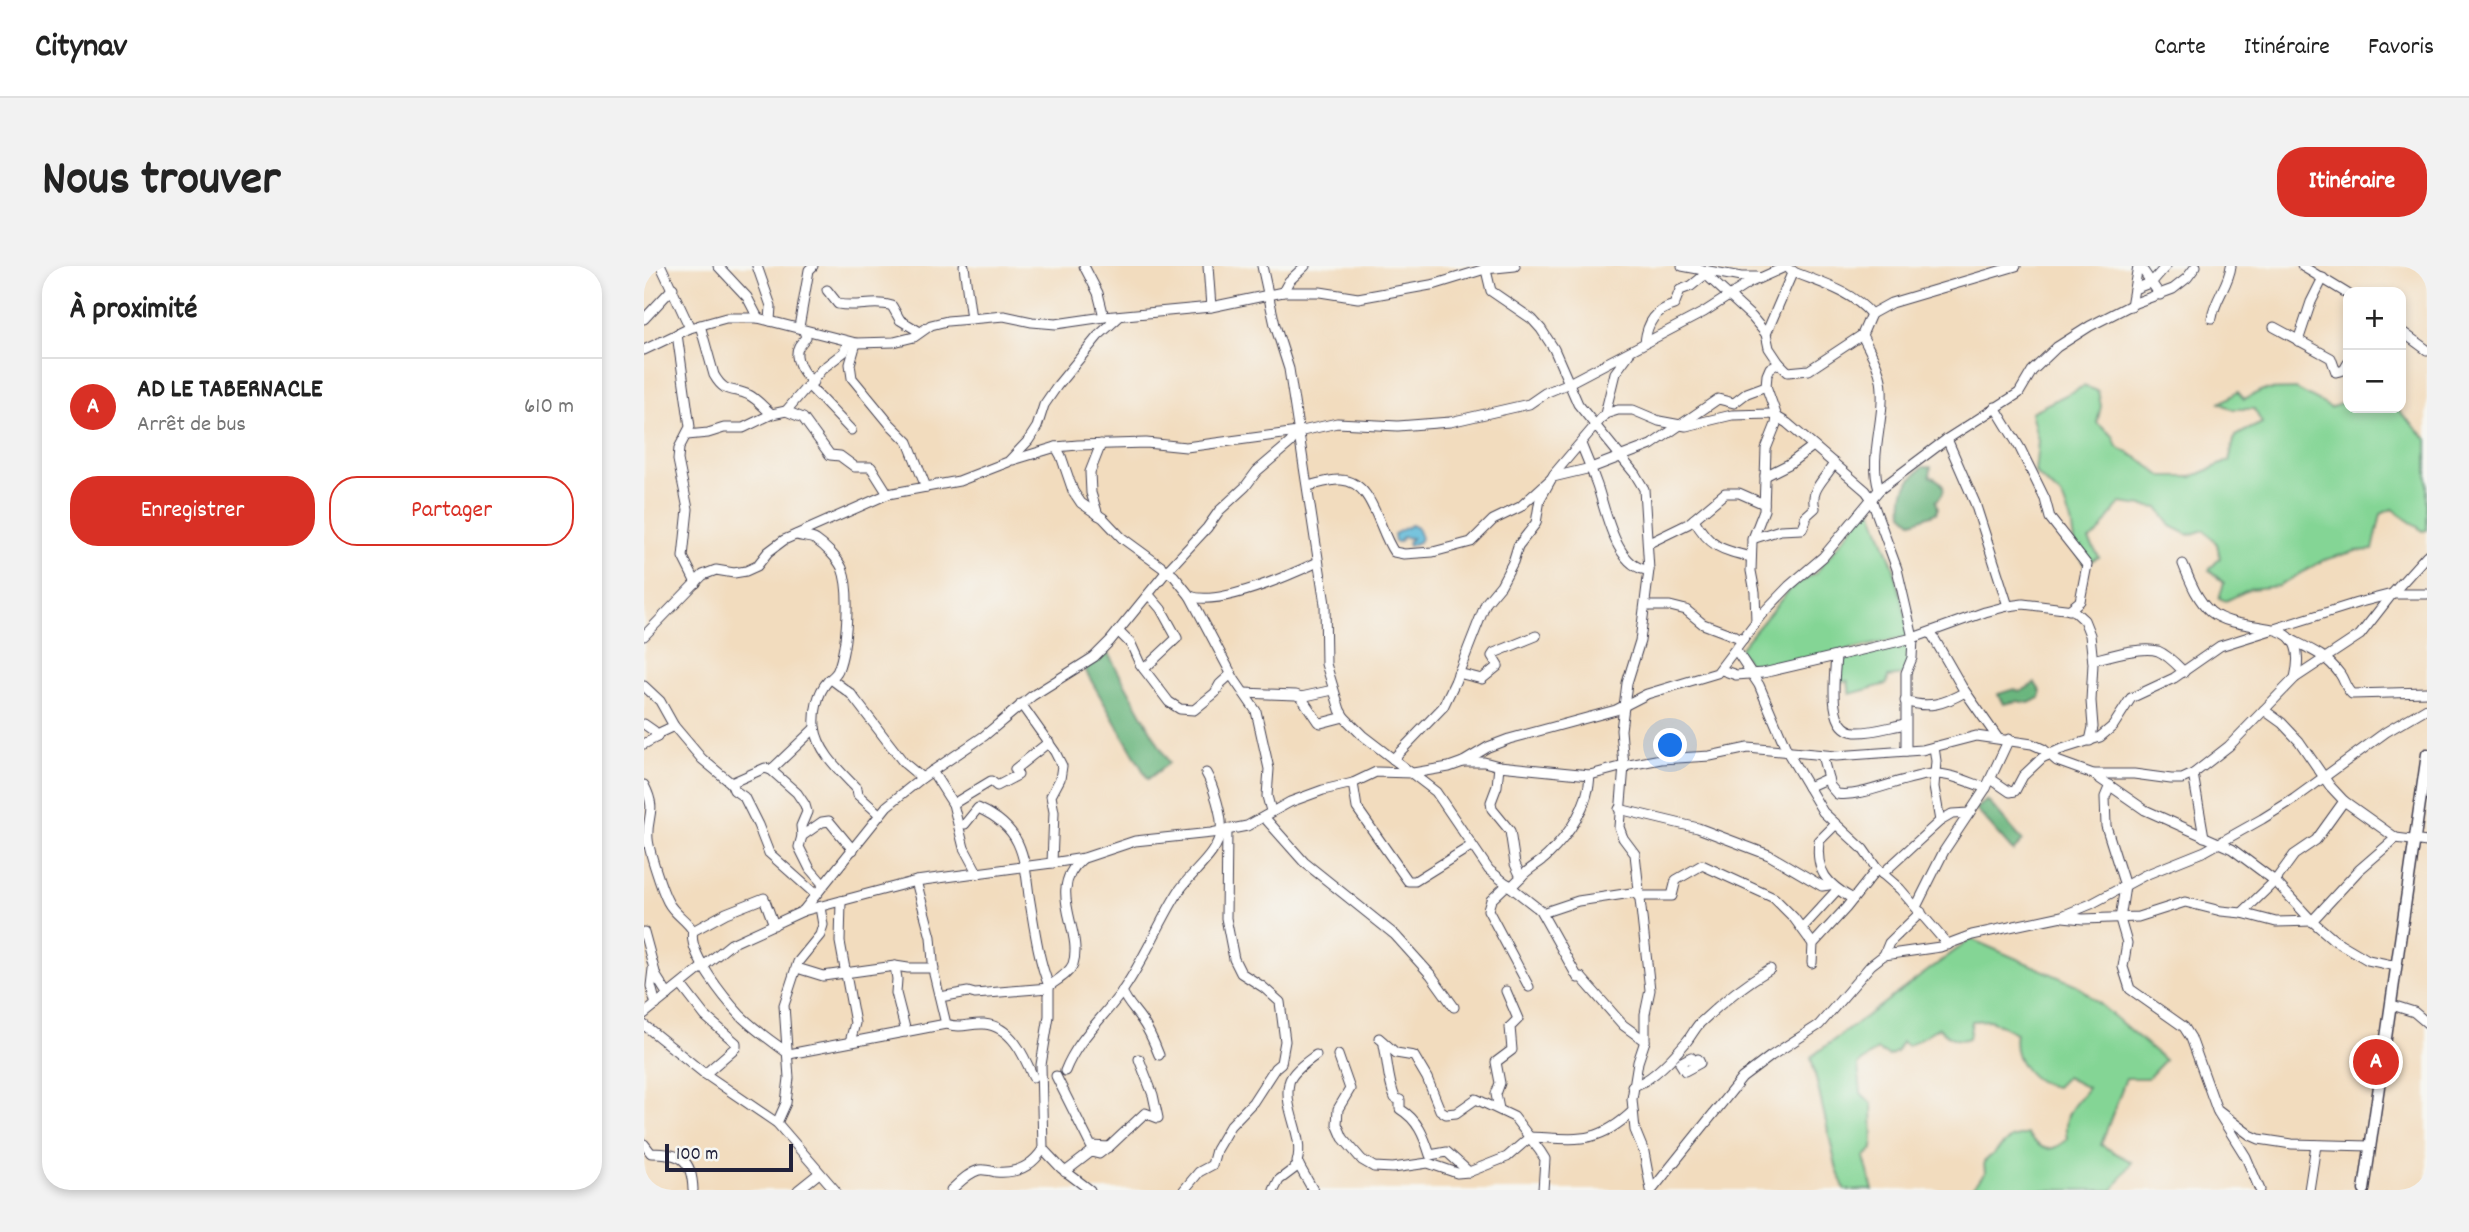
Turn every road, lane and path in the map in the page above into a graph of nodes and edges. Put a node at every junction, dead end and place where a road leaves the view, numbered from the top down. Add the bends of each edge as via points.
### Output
1 (662, 266) edge
2 (718, 266) edge
3 (757, 266) edge
4 (813, 266) edge
5 (964, 266) edge
6 (1084, 266) edge
7 (1208, 266) edge
8 (1262, 266) edge
9 (1305, 266) edge
10 (1515, 266) edge
11 (1682, 266) edge
12 (2016, 266) edge
13 (2139, 266) edge
14 (2166, 266) edge
15 (2196, 266) edge
16 (2231, 266) edge
17 (2302, 266) edge
18 (1485, 267) edge
19 (1788, 268) edge
20 (1704, 273) junction
21 (1762, 277) junction
22 (2323, 278) junction
23 (2152, 282) junction
24 (673, 288) junction
25 (2134, 289) junction
26 (827, 290) dead end
27 (2343, 290) edge
28 (1283, 292) junction
29 (1729, 295) junction
30 (2160, 295) junction
31 (1268, 297) junction
32 (2131, 306) junction
33 (1212, 307) junction
34 (1871, 314) junction
35 (1120, 316) junction
36 (1104, 317) junction
37 (2212, 317) dead end
38 (758, 318) junction
39 (644, 319) edge
40 (971, 319) junction
41 (770, 321) junction
42 (695, 326) junction
43 (2274, 327) dead end
44 (801, 329) junction
45 (920, 332) junction
46 (677, 334) junction
47 (1766, 334) junction
48 (1862, 335) junction
49 (2406, 335) edge
50 (2298, 341) junction
51 (1645, 342) junction
52 (852, 343) junction
53 (644, 349) edge
54 (1632, 350) junction
55 (2427, 350) edge
56 (1779, 363) junction
57 (2343, 370) edge
58 (811, 384) junction
59 (1567, 384) junction
60 (1766, 386) junction
61 (1995, 407) junction
62 (786, 411) junction
63 (772, 414) junction
64 (1605, 414) junction
65 (1777, 417) junction
66 (1595, 425) junction
67 (1678, 425) junction
68 (851, 430) dead end
69 (1298, 432) junction
70 (687, 435) junction
71 (1947, 439) junction
72 (1101, 444) junction
73 (1581, 444) junction
74 (1813, 446) junction
75 (1056, 447) junction
76 (1619, 457) junction
77 (1008, 462) junction
78 (1834, 463) junction
79 (1591, 468) junction
80 (1765, 476) junction
81 (1553, 477) junction
82 (1308, 486) junction
83 (926, 487) junction
84 (1879, 490) junction
85 (888, 494) junction
86 (1871, 498) junction
87 (1764, 503) junction
88 (1098, 515) junction
89 (1694, 519) junction
90 (796, 534) junction
91 (1752, 539) junction
92 (1649, 542) junction
93 (2427, 555) edge
94 (1751, 557) junction
95 (1318, 562) junction
96 (2183, 564) dead end
97 (1167, 570) junction
98 (1649, 570) junction
99 (696, 583) junction
100 (2427, 593) edge
101 (2392, 594) junction
102 (1149, 595) junction
103 (1190, 596) junction
104 (1646, 606) junction
105 (2008, 606) junction
106 (2069, 610) junction
107 (1756, 621) junction
108 (2276, 629) junction
109 (1118, 631) junction
110 (1931, 633) junction
111 (644, 636) edge
112 (1536, 636) dead end
113 (1913, 638) junction
114 (1743, 639) junction
115 (2292, 640) junction
116 (1736, 650) junction
117 (1836, 656) junction
118 (2326, 657) junction
119 (2093, 660) junction
120 (1144, 669) junction
121 (1722, 670) junction
122 (2184, 671) junction
123 (1458, 673) junction
124 (1231, 674) junction
125 (1753, 674) junction
126 (2295, 678) junction
127 (831, 679) junction
128 (644, 686) edge
129 (1333, 690) junction
130 (1965, 692) junction
131 (2427, 692) edge
132 (1244, 694) junction
133 (1301, 697) junction
134 (1905, 701) junction
135 (1021, 704) junction
136 (1625, 708) junction
137 (2427, 708) edge
138 (2264, 710) junction
139 (1344, 717) junction
140 (644, 724) edge
141 (1905, 724) junction
142 (674, 726) junction
143 (815, 728) junction
144 (657, 737) junction
145 (1997, 737) junction
146 (2009, 739) junction
147 (2090, 741) junction
148 (1049, 742) junction
149 (644, 744) edge
150 (1934, 747) junction
151 (1906, 751) junction
152 (1788, 753) junction
153 (2049, 754) junction
154 (2427, 754) edge
155 (1822, 755) junction
156 (1393, 759) junction
157 (1463, 762) junction
158 (1499, 766) junction
159 (1625, 766) junction
160 (771, 770) junction
161 (932, 771) junction
162 (1206, 773) dead end
163 (1413, 773) junction
164 (1935, 774) junction
165 (2093, 774) junction
166 (2193, 774) junction
167 (1590, 775) junction
168 (2324, 776) junction
169 (922, 778) junction
170 (1828, 778) junction
171 (731, 783) junction
172 (1353, 783) junction
173 (1989, 783) junction
174 (644, 785) edge
175 (2110, 785) junction
176 (1808, 787) junction
177 (2344, 801) junction
178 (953, 803) junction
179 (1619, 809) junction
180 (1969, 813) junction
181 (879, 814) junction
182 (1268, 814) junction
183 (1940, 821) junction
184 (965, 824) dead end
185 (1835, 825) junction
186 (1224, 830) junction
187 (802, 836) junction
188 (2204, 837) junction
189 (2396, 838) junction
190 (2414, 841) junction
191 (2427, 842) edge
192 (2218, 843) junction
193 (1471, 846) junction
194 (853, 850) junction
195 (1084, 858) junction
196 (1052, 863) junction
197 (1027, 867) junction
198 (1879, 872) junction
199 (978, 874) junction
200 (1521, 877) junction
201 (916, 881) junction
202 (2275, 881) junction
203 (823, 884) junction
204 (1509, 885) junction
205 (2125, 886) junction
206 (1833, 887) junction
207 (815, 894) junction
208 (1638, 894) junction
209 (1853, 899) junction
210 (841, 901) junction
211 (820, 907) junction
212 (1918, 909) junction
213 (803, 911) junction
214 (1542, 913) junction
215 (2242, 913) junction
216 (2062, 916) junction
217 (2120, 919) junction
218 (2312, 920) junction
219 (774, 925) junction
220 (1802, 928) junction
221 (693, 931) junction
222 (644, 932) edge
223 (1813, 944) junction
224 (1948, 944) junction
225 (1884, 955) junction
226 (1812, 963) dead end
227 (653, 966) junction
228 (895, 966) junction
229 (2396, 966) junction
230 (704, 967) junction
231 (797, 968) junction
232 (934, 968) junction
233 (1770, 969) dead end
234 (847, 973) junction
235 (681, 985) junction
236 (1049, 987) junction
237 (1529, 987) dead end
238 (1506, 990) dead end
239 (1122, 991) junction
240 (668, 995) junction
241 (940, 997) junction
242 (656, 1005) junction
243 (2392, 1005) junction
244 (1454, 1007) dead end
245 (644, 1014) edge
246 (2427, 1023) edge
247 (946, 1024) junction
248 (644, 1025) edge
249 (906, 1032) junction
250 (1645, 1041) junction
251 (850, 1042) junction
252 (789, 1054) junction
253 (1159, 1055) dead end
254 (1316, 1055) dead end
255 (1338, 1055) dead end
256 (1139, 1059) dead end
257 (705, 1074) junction
258 (1033, 1077) dead end
259 (1632, 1086) junction
260 (1499, 1110) junction
261 (2217, 1110) junction
262 (1633, 1111) junction
263 (777, 1123) junction
264 (1530, 1137) junction
265 (644, 1144) edge
266 (2316, 1145) junction
267 (2370, 1146) junction
268 (1108, 1147) junction
269 (1043, 1149) junction
270 (1299, 1165) junction
271 (1065, 1171) junction
272 (1469, 1172) junction
273 (818, 1174) junction
274 (693, 1190) edge
275 (797, 1190) edge
276 (835, 1190) edge
277 (951, 1190) edge
278 (1090, 1190) edge
279 (1184, 1190) edge
280 (1274, 1190) edge
281 (1313, 1190) edge
282 (1543, 1190) edge
283 (1651, 1190) edge
284 (2260, 1190) edge
285 (2309, 1190) edge
286 (2364, 1190) edge

1 - 24 street
2 - 38 street via 747,297
3 - 41 street via 770,299
4 - 44 street via 808,270
5 - 40 street
6 - 36 street
7 - 33 street
8 - 31 street
9 - 28 street
10 - 18 street
11 - 20 street
12 - 34 street via 1891,303
13 - 23 street
13 - 25 street
14 - 23 street
15 - 30 street via 2179,285
16 - 37 street
17 - 22 street
18 - 28 street via 1436,284 1378,296
18 - 59 street via 1491,291 1532,319 1549,340
19 - 21 street
19 - 34 street via 1843,291
19 - 47 street
20 - 21 street
20 - 29 street
20 - 51 street via 1680,290 1674,305 1656,314 1647,327
21 - 29 street
22 - 27 street
22 - 50 street
23 - 25 street
23 - 30 street
24 - 39 street
24 - 42 street
25 - 32 street
26 - 45 street via 838,304 892,306 900,320
28 - 31 street
29 - 47 street
29 - 51 street
30 - 32 street
31 - 33 street
31 - 69 street via 1289,369
32 - 61 street via 2057,347 2032,371 2021,391
33 - 35 street
34 - 48 street
35 - 36 street
35 - 77 street via 1057,386 1028,441
36 - 40 street via 1056,324 1004,316
38 - 41 street
38 - 42 street via 726,318
40 - 45 street via 931,325
41 - 44 street
42 - 46 street
42 - 63 street via 716,379 730,390 750,396
43 - 50 street
44 - 52 street
44 - 58 street via 806,337 797,354
45 - 52 street via 904,341
46 - 53 street
46 - 70 street via 690,427
47 - 56 street
48 - 56 street via 1809,370 1788,372
48 - 84 street via 1881,382 1875,464
49 - 55 street
50 - 57 street via 2331,358 2336,372
51 - 54 street
52 - 58 street
52 - 83 street via 852,378 908,442
54 - 59 street
54 - 64 street via 1615,373
56 - 60 street via 1768,371
58 - 62 street
58 - 68 street
59 - 66 street
59 - 69 street via 1529,404 1450,422 1337,424
60 - 65 street
60 - 67 street via 1734,403 1718,399
61 - 71 street
61 - 106 street via 2020,448 2050,518 2087,565 2080,601
62 - 63 street
62 - 85 street via 803,418 830,455 855,467 874,469
63 - 70 street via 752,426
64 - 66 street
64 - 67 street via 1633,410
65 - 67 street via 1750,413
65 - 74 street
65 - 80 street via 1766,449
66 - 73 street
66 - 76 street
67 - 76 street via 1661,439
69 - 72 street via 1186,447
69 - 82 street
69 - 97 street
70 - 99 street via 678,460 688,509 683,557
71 - 84 street
71 - 105 street via 1975,503
72 - 75 street
72 - 88 street via 1090,472
73 - 79 street
73 - 81 street
74 - 78 street
74 - 80 street
75 - 77 street
75 - 88 street via 1073,491
76 - 79 street
76 - 92 street via 1644,489
77 - 83 street via 959,481
78 - 86 street
78 - 91 street via 1817,485 1812,500 1815,508 1805,517 1802,529 1769,532
79 - 81 street
79 - 98 street via 1616,541 1636,568
80 - 87 street
81 - 82 street via 1520,508 1493,520 1471,542 1404,554 1391,549 1361,487 1340,480
81 - 123 street via 1540,499 1536,523 1486,603
82 - 95 street
83 - 85 street
84 - 86 street
85 - 90 street
86 - 107 street via 1823,557
86 - 113 street via 1898,569
87 - 89 street via 1725,493
87 - 91 street
88 - 97 street
89 - 92 street
89 - 94 street via 1715,545
90 - 99 street via 768,552 757,566 734,573 716,570
90 - 127 street via 815,539 843,572 848,622 839,667
91 - 94 street
92 - 98 street
93 - 101 street
94 - 107 street
95 - 103 street via 1233,594
95 - 129 street via 1325,604 1326,664
96 - 108 street via 2209,611 2235,624
97 - 102 street
97 - 103 street
98 - 104 street
99 - 111 street
100 - 101 street
101 - 108 street
101 - 118 street via 2360,635
102 - 109 street
102 - 120 street via 1177,638
103 - 124 street
104 - 114 street via 1685,610 1703,624
104 - 136 street
105 - 106 street
105 - 110 street
106 - 119 street via 2086,624
107 - 114 street
108 - 115 street
108 - 122 street via 2220,646
109 - 120 street
109 - 135 street via 1094,657
110 - 113 street
110 - 130 street
112 - 123 street via 1494,653 1498,666 1482,679
113 - 117 street
113 - 134 street
114 - 116 street
115 - 118 street
115 - 126 street via 2298,661
116 - 121 street
116 - 125 street
117 - 125 street
117 - 141 street via 1834,708 1846,728 1856,732
118 - 126 street
118 - 131 street via 2352,694
119 - 122 street via 2156,651
119 - 147 street
120 - 124 street via 1169,702 1189,711 1215,693
121 - 125 street
121 - 136 street via 1647,694
122 - 147 street via 2131,698 2110,729
123 - 156 street via 1439,713
124 - 132 street
125 - 152 street
126 - 138 street
127 - 143 street via 820,693
127 - 169 street via 851,695 904,763
128 - 142 street via 660,701
129 - 133 street
129 - 139 street
130 - 134 street via 1927,706
130 - 145 street
132 - 133 street
132 - 182 street via 1259,720 1269,769
133 - 139 street via 1318,722
134 - 141 street
135 - 148 street
135 - 161 street
136 - 157 street via 1509,738
136 - 159 street via 1621,730
137 - 168 street
138 - 166 street
138 - 168 street via 2293,734
139 - 156 street
140 - 144 street
141 - 151 street
142 - 144 street
142 - 171 street via 702,759
143 - 160 street
143 - 181 street via 828,758
144 - 149 street
145 - 146 street
145 - 150 street via 1976,736
146 - 153 street
146 - 173 street
147 - 153 street
148 - 178 street via 1015,769 1018,775 998,786 990,781
148 - 196 street via 1062,766 1051,796
150 - 151 street
150 - 164 street
151 - 155 street
152 - 155 street
152 - 159 street via 1748,748
152 - 176 street
153 - 165 street
153 - 173 street via 2012,792
154 - 190 street
155 - 170 street
156 - 163 street
157 - 158 street
157 - 163 street
158 - 167 street
158 - 200 street via 1492,809 1510,831
159 - 167 street
159 - 179 street
160 - 171 street via 765,768
160 - 187 street via 806,805
161 - 169 street
161 - 178 street
162 - 186 street
163 - 172 street via 1376,772
163 - 193 street via 1436,792
164 - 170 street via 1843,795 1833,790
164 - 173 street
164 - 183 street
165 - 166 street via 2182,779
165 - 175 street
166 - 188 street
167 - 200 street via 1581,811 1548,855
168 - 177 street
168 - 192 street
169 - 181 street
170 - 176 street
171 - 207 street via 744,797 769,853
172 - 182 street via 1323,790
172 - 193 street via 1357,808 1408,880 1415,881
173 - 180 street
174 - 221 street via 652,810 648,838 657,875 668,902
175 - 188 street via 2145,810
175 - 205 street via 2105,797 2106,826
176 - 185 street
177 - 189 street
177 - 202 street via 2316,840 2294,855
178 - 199 street via 964,848
179 - 206 street via 1698,828 1769,855 1822,886
179 - 208 street via 1620,832 1635,854
180 - 183 street via 1952,814
180 - 212 street via 1944,851
181 - 194 street
182 - 186 street via 1247,826
182 - 244 street via 1304,862 1395,935
183 - 198 street
184 - 197 street via 978,808 992,814 1010,829
185 - 198 street via 1863,849
185 - 206 street via 1818,846 1822,869
186 - 195 street via 1135,841
186 - 239 street via 1211,854 1180,889
186 - 279 street via 1226,918 1234,959 1241,973 1280,1002 1282,1063 1230,1126 1212,1165
187 - 194 street via 829,821
187 - 203 street via 799,847
188 - 192 street
189 - 190 street
189 - 218 street
190 - 191 street
190 - 229 street
192 - 202 street
192 - 205 street
193 - 204 street via 1489,870
194 - 203 street
195 - 196 street
195 - 236 street via 1072,869 1066,887 1073,962
196 - 197 street
197 - 199 street
197 - 236 street
198 - 209 street
198 - 212 street
199 - 201 street
200 - 204 street
201 - 210 street
201 - 232 street
202 - 215 street
202 - 218 street
203 - 207 street
204 - 214 street
204 - 237 street via 1491,900 1488,910
205 - 216 street
205 - 217 street
206 - 209 street
206 - 220 street
207 - 213 street
208 - 214 street via 1578,901
208 - 220 street via 1672,896 1676,880 1702,864 1774,898
208 - 250 street via 1650,990
209 - 223 street
210 - 211 street
210 - 234 street via 840,942
211 - 213 street
211 - 231 street via 820,934
212 - 224 street
212 - 225 street
213 - 219 street
214 - 250 street via 1579,977 1622,1026
215 - 217 street via 2185,902
215 - 218 street via 2276,922
216 - 217 street
216 - 224 street
217 - 261 street via 2127,943 2123,967 2130,989 2184,1027
218 - 229 street via 2368,960
219 - 221 street via 765,898
219 - 230 street via 731,944
220 - 223 street
221 - 230 street via 691,939
222 - 227 street
223 - 226 street
224 - 225 street
225 - 283 street via 1819,1025 1742,1078
227 - 240 street
227 - 242 street via 651,986
228 - 232 street
228 - 234 street
228 - 249 street
229 - 243 street
230 - 235 street
230 - 252 street via 743,1018
231 - 234 street via 823,976
231 - 252 street via 783,1004
232 - 241 street
233 - 259 street via 1700,1023 1644,1082
234 - 251 street via 855,1023
235 - 240 street
235 - 257 street via 705,1016 736,1042
236 - 241 street
236 - 269 street via 1041,1065
238 - 260 street via 1518,1019 1510,1027 1512,1050 1496,1062
239 - 253 street
239 - 268 street via 1061,1074 1091,1146
240 - 242 street
241 - 247 street
242 - 245 street
243 - 246 street via 2414,1012
243 - 267 street
247 - 249 street
247 - 258 street via 986,1024 1007,1033
248 - 257 street
249 - 251 street
250 - 259 street
251 - 252 street
252 - 263 street via 786,1103
254 - 270 street via 1288,1083
255 - 272 street via 1350,1088 1338,1109 1337,1124 1362,1160 1374,1167 1428,1163 1457,1173
256 - 268 street via 1158,1118 1146,1113
257 - 263 street
259 - 262 street
260 - 264 street via 1514,1118
260 - 272 street via 1476,1099 1456,1113 1446,1114 1414,1056 1396,1054 1382,1041 1388,1082 1400,1100 1400,1110 1410,1115 1423,1133 1430,1155 1447,1152
261 - 266 street via 2259,1139
261 - 284 street
262 - 264 street via 1600,1136
262 - 283 street
263 - 273 street
264 - 272 street via 1507,1157
264 - 282 street via 1545,1159
265 - 274 street via 651,1153 681,1158 691,1168
266 - 267 street
266 - 285 street
267 - 286 street
268 - 271 street via 1099,1154 1091,1152
269 - 271 street
269 - 277 street via 1034,1162 1017,1171 980,1170
270 - 280 street via 1279,1180
270 - 281 street
271 - 278 street
273 - 275 street
273 - 276 street

